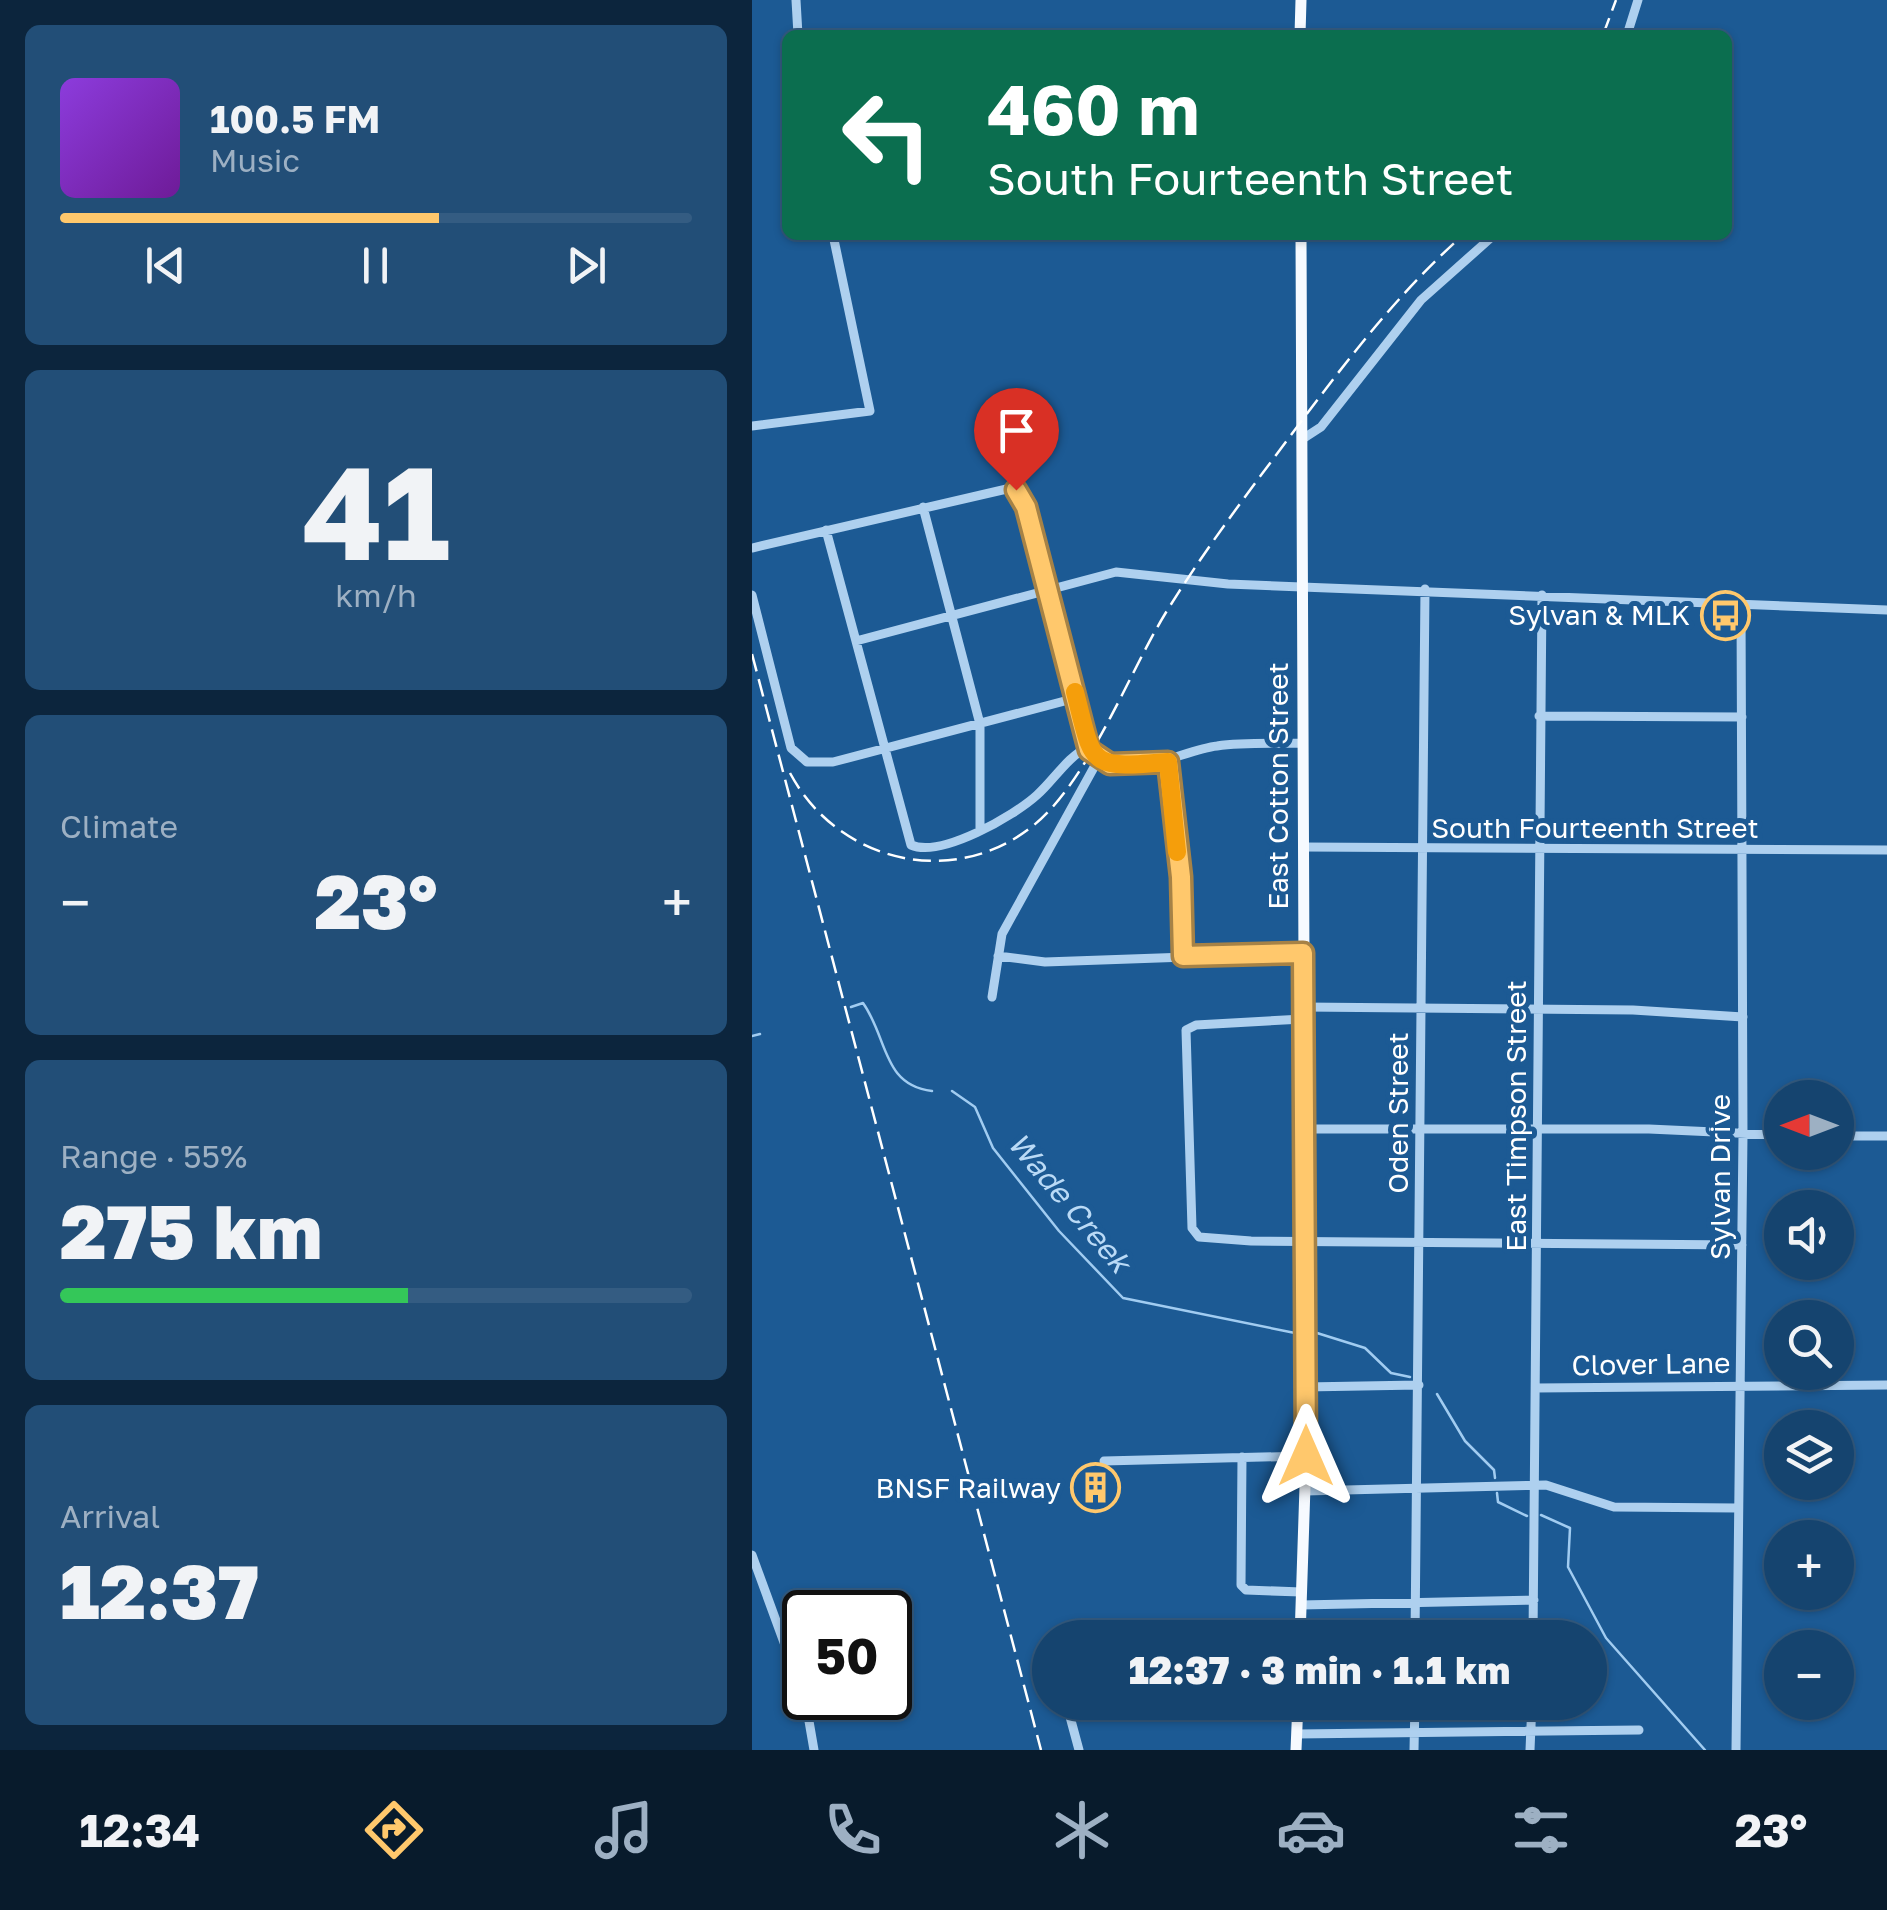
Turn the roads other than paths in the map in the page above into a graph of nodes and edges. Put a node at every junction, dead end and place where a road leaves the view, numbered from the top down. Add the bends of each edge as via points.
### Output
1 (796, 0) edge
2 (1301, 0) edge
3 (1638, 0) edge
4 (798, 30) edge
5 (1300, 30) edge
6 (1629, 30) edge
7 (834, 240) edge
8 (1301, 240) edge
9 (1488, 240) edge
10 (752, 426) edge
11 (1304, 438) junction
12 (923, 507) junction
13 (826, 530) junction
14 (752, 548) edge
15 (1304, 585) junction
16 (1047, 589) junction
17 (1425, 590) junction
18 (752, 595) edge
19 (1542, 595) junction
20 (1741, 605) junction
21 (1886, 610) edge
22 (951, 616) junction
23 (856, 641) junction
24 (1076, 698) junction
25 (1539, 716) junction
26 (1742, 718) junction
27 (980, 724) junction
28 (1303, 743) junction
29 (1088, 747) junction
30 (883, 748) junction
31 (1098, 760) junction
32 (1168, 762) junction
33 (980, 830) junction
34 (1303, 847) junction
35 (1422, 849) junction
36 (1538, 849) junction
37 (1886, 850) edge
38 (1742, 851) junction
39 (1303, 953) junction
40 (998, 956) junction
41 (1183, 956) junction
42 (992, 997) dead end
43 (1540, 1008) junction
44 (1421, 1010) junction
45 (1304, 1013) junction
46 (1743, 1017) junction
47 (1420, 1128) junction
48 (1539, 1128) junction
49 (1304, 1129) junction
50 (1743, 1135) junction
51 (1764, 1135) edge
52 (1854, 1136) edge
53 (1886, 1136) edge
54 (1305, 1240) junction
55 (1420, 1244) junction
56 (1539, 1244) junction
57 (1742, 1245) junction
58 (1419, 1384) junction
59 (1741, 1385) junction
60 (1886, 1385) edge
61 (1306, 1387) junction
62 (1536, 1388) junction
63 (1306, 1456) junction
64 (1242, 1457) junction
65 (1104, 1461) dead end
66 (1535, 1485) junction
67 (1418, 1488) junction
68 (1305, 1491) junction
69 (1737, 1508) junction
70 (752, 1555) edge
71 (1301, 1598) junction
72 (1534, 1600) junction
73 (1416, 1603) junction
74 (1300, 1620) edge
75 (1416, 1620) edge
76 (1534, 1620) edge
77 (782, 1635) edge
78 (809, 1720) edge
79 (1071, 1720) edge
80 (1297, 1720) edge
81 (1414, 1720) edge
82 (1531, 1720) edge
83 (1531, 1728) junction
84 (1639, 1730) dead end
85 (1414, 1732) junction
86 (1297, 1734) junction
87 (814, 1750) edge
88 (1079, 1750) edge
89 (1296, 1750) edge
90 (1414, 1750) edge
91 (1530, 1750) edge
92 (1736, 1750) edge

1 - 4 street
2 - 5 main road
3 - 6 street
7 - 10 street via 871,404 865,415
8 - 11 main road, East Cotton Street
9 - 11 street via 1430,290 1321,427
11 - 15 main road, East Cotton Street
12 - 13 street
12 - 16 street via 998,488 1016,490
12 - 22 street
13 - 14 street
13 - 23 street
15 - 16 street via 1126,571
15 - 17 street
15 - 28 main road, East Cotton Street
16 - 22 street
16 - 24 street
17 - 19 street
17 - 35 street, Oden Street
18 - 30 street via 791,748 803,760 828,763
19 - 20 street
19 - 25 street, East Timpson Street
20 - 21 street
20 - 26 street, Sylvan Drive
22 - 23 street
22 - 27 street
23 - 30 street
24 - 27 street
24 - 29 street
25 - 26 street
25 - 36 street, East Timpson Street
26 - 38 street, Sylvan Drive
27 - 30 street
27 - 33 street
28 - 32 street via 1213,746
28 - 34 main road, East Cotton Street
29 - 31 street
29 - 33 street via 1029,802
30 - 33 street via 916,848
31 - 32 street
31 - 40 street via 1002,934
32 - 41 street
34 - 35 street, South Fourteenth Street
34 - 39 main road, East Cotton Street
35 - 36 street, South Fourteenth Street
35 - 44 street, Oden Street
36 - 38 street, South Fourteenth Street
36 - 43 street, East Timpson Street
37 - 38 street, South Fourteenth Street
38 - 46 street, Sylvan Drive
39 - 41 street
39 - 45 main road, East Cotton Street
40 - 41 street via 1045,962
40 - 42 street
43 - 44 street
43 - 46 street
43 - 48 street, East Timpson Street
44 - 45 street
44 - 47 street, Oden Street
45 - 49 main road, East Cotton Street
45 - 54 street via 1187,1028 1186,1120 1196,1235
46 - 50 street, Sylvan Drive
47 - 48 street
47 - 49 street
47 - 55 street, Oden Street
48 - 50 street
48 - 56 street, East Timpson Street
49 - 54 main road, East Cotton Street
50 - 51 street
50 - 57 street, Sylvan Drive
52 - 53 street
54 - 55 street
54 - 61 main road, East Cotton Street
55 - 56 street
55 - 58 street, Oden Street
56 - 57 street
56 - 62 street, East Timpson Street
57 - 59 street, Sylvan Drive
58 - 61 street
58 - 67 street, Oden Street
59 - 60 street, Clover Lane
59 - 62 street, Clover Lane
59 - 69 street, Sylvan Drive
61 - 63 main road, East Cotton Street
62 - 66 street, East Timpson Street
63 - 64 street
63 - 68 main road, East Cotton Street
64 - 65 street
64 - 71 street via 1240,1586
66 - 67 street
66 - 69 street via 1614,1507
66 - 72 street, East Timpson Street
67 - 68 street
67 - 73 street, Oden Street
68 - 71 main road, East Cotton Street
69 - 92 street, Sylvan Drive
70 - 77 street
71 - 73 street
71 - 74 main road, East Cotton Street
72 - 73 street
72 - 76 street, East Timpson Street
73 - 75 street, Oden Street
78 - 87 street
79 - 88 street
80 - 86 main road
81 - 85 street
82 - 83 street
83 - 84 street
83 - 85 street
83 - 91 street
85 - 86 street
85 - 90 street
86 - 89 main road

